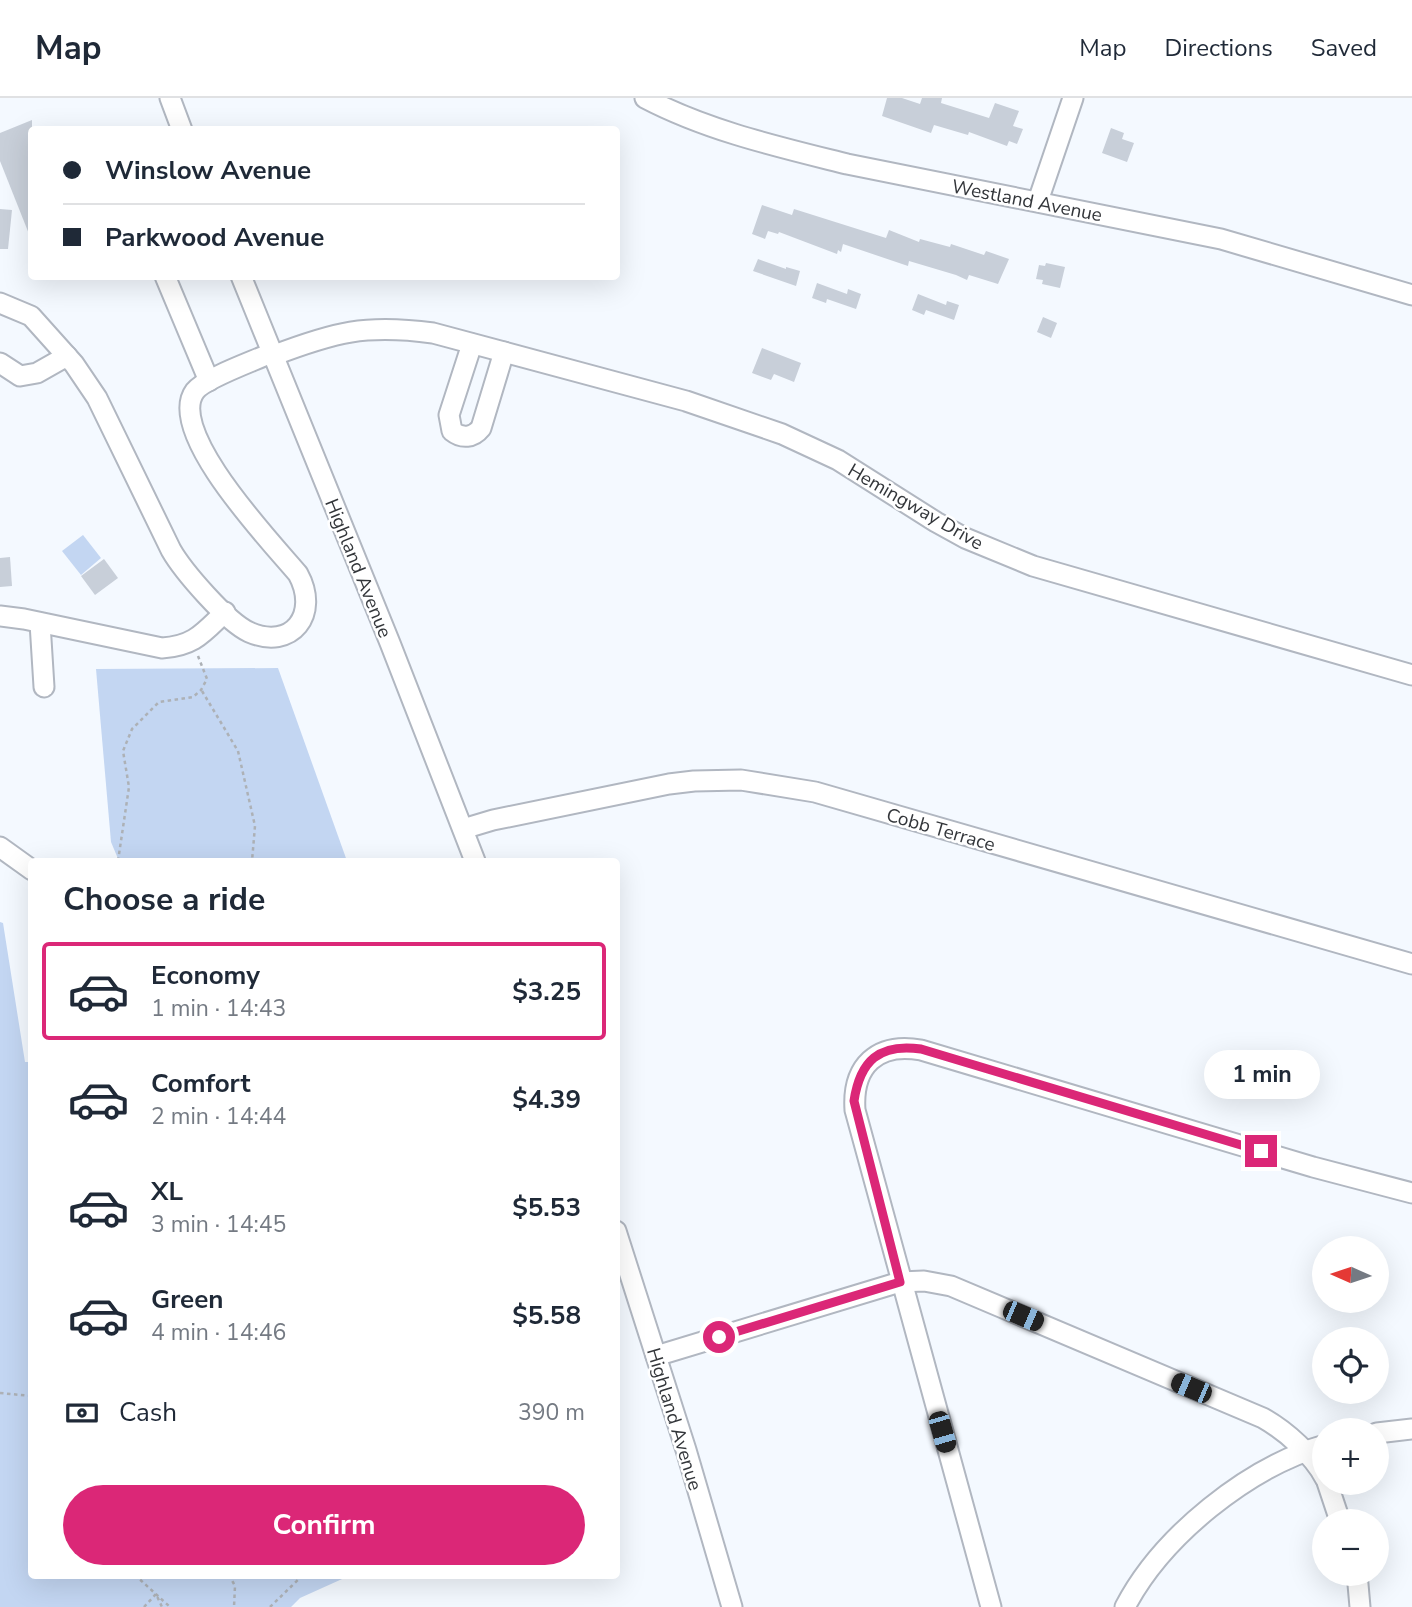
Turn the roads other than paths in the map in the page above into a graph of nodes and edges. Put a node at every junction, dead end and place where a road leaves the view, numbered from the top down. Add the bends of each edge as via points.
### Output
1 (171, 98) edge
2 (645, 98) edge
3 (1073, 98) edge
4 (181, 126) edge
5 (1038, 201) junction
6 (167, 280) edge
7 (243, 280) edge
8 (1412, 295) edge
9 (0, 303) edge
10 (472, 344) junction
11 (504, 352) junction
12 (272, 355) junction
13 (67, 356) junction
14 (0, 363) edge
15 (209, 381) junction
16 (225, 612) junction
17 (0, 616) edge
18 (40, 623) junction
19 (1412, 675) edge
20 (44, 687) dead end
21 (463, 829) junction
22 (0, 847) edge
23 (474, 858) edge
24 (28, 867) edge
25 (1412, 964) edge
26 (1412, 1193) edge
27 (620, 1244) edge
28 (900, 1282) junction
29 (656, 1356) junction
30 (1412, 1429) edge
31 (1389, 1432) edge
32 (1312, 1449) edge
33 (1303, 1451) junction
34 (1312, 1459) edge
35 (1358, 1586) edge
36 (732, 1607) edge
37 (991, 1607) edge
38 (1125, 1607) edge
39 (1360, 1607) edge

1 - 4 street
2 - 5 street, Westland Avenue via 735,134 793,151
3 - 5 street
5 - 8 street, Westland Avenue via 1241,244
6 - 15 street
7 - 12 street, Highland Avenue
9 - 13 street via 31,316
10 - 11 street, Hemingway Drive
10 - 11 street via 449,415 452,431 462,436 481,428
10 - 12 street, Hemingway Drive via 433,333 363,329
11 - 19 street, Hemingway Drive via 686,401 782,434 838,460 936,522 1007,556
12 - 15 street, Hemingway Drive
12 - 21 street, Highland Avenue
13 - 14 street via 37,373 20,376
13 - 16 street via 97,398 176,560
15 - 16 street via 196,389 189,408 191,422 220,479 298,574 307,597 301,621 287,633 269,637 251,633
16 - 18 street via 193,642 179,647 138,645
17 - 18 street
18 - 20 street
21 - 23 street, Highland Avenue
21 - 25 street, Cobb Terrace via 668,784 763,783 816,792
22 - 24 street
26 - 28 street via 921,1049 887,1050 875,1055 862,1070 854,1101
27 - 29 street, Highland Avenue
28 - 29 street
28 - 33 street via 951,1286 1263,1418
28 - 37 street
29 - 36 street, Highland Avenue
30 - 31 street
32 - 33 street
33 - 34 street
33 - 38 street via 1255,1475 1186,1529 1142,1579
35 - 39 street

